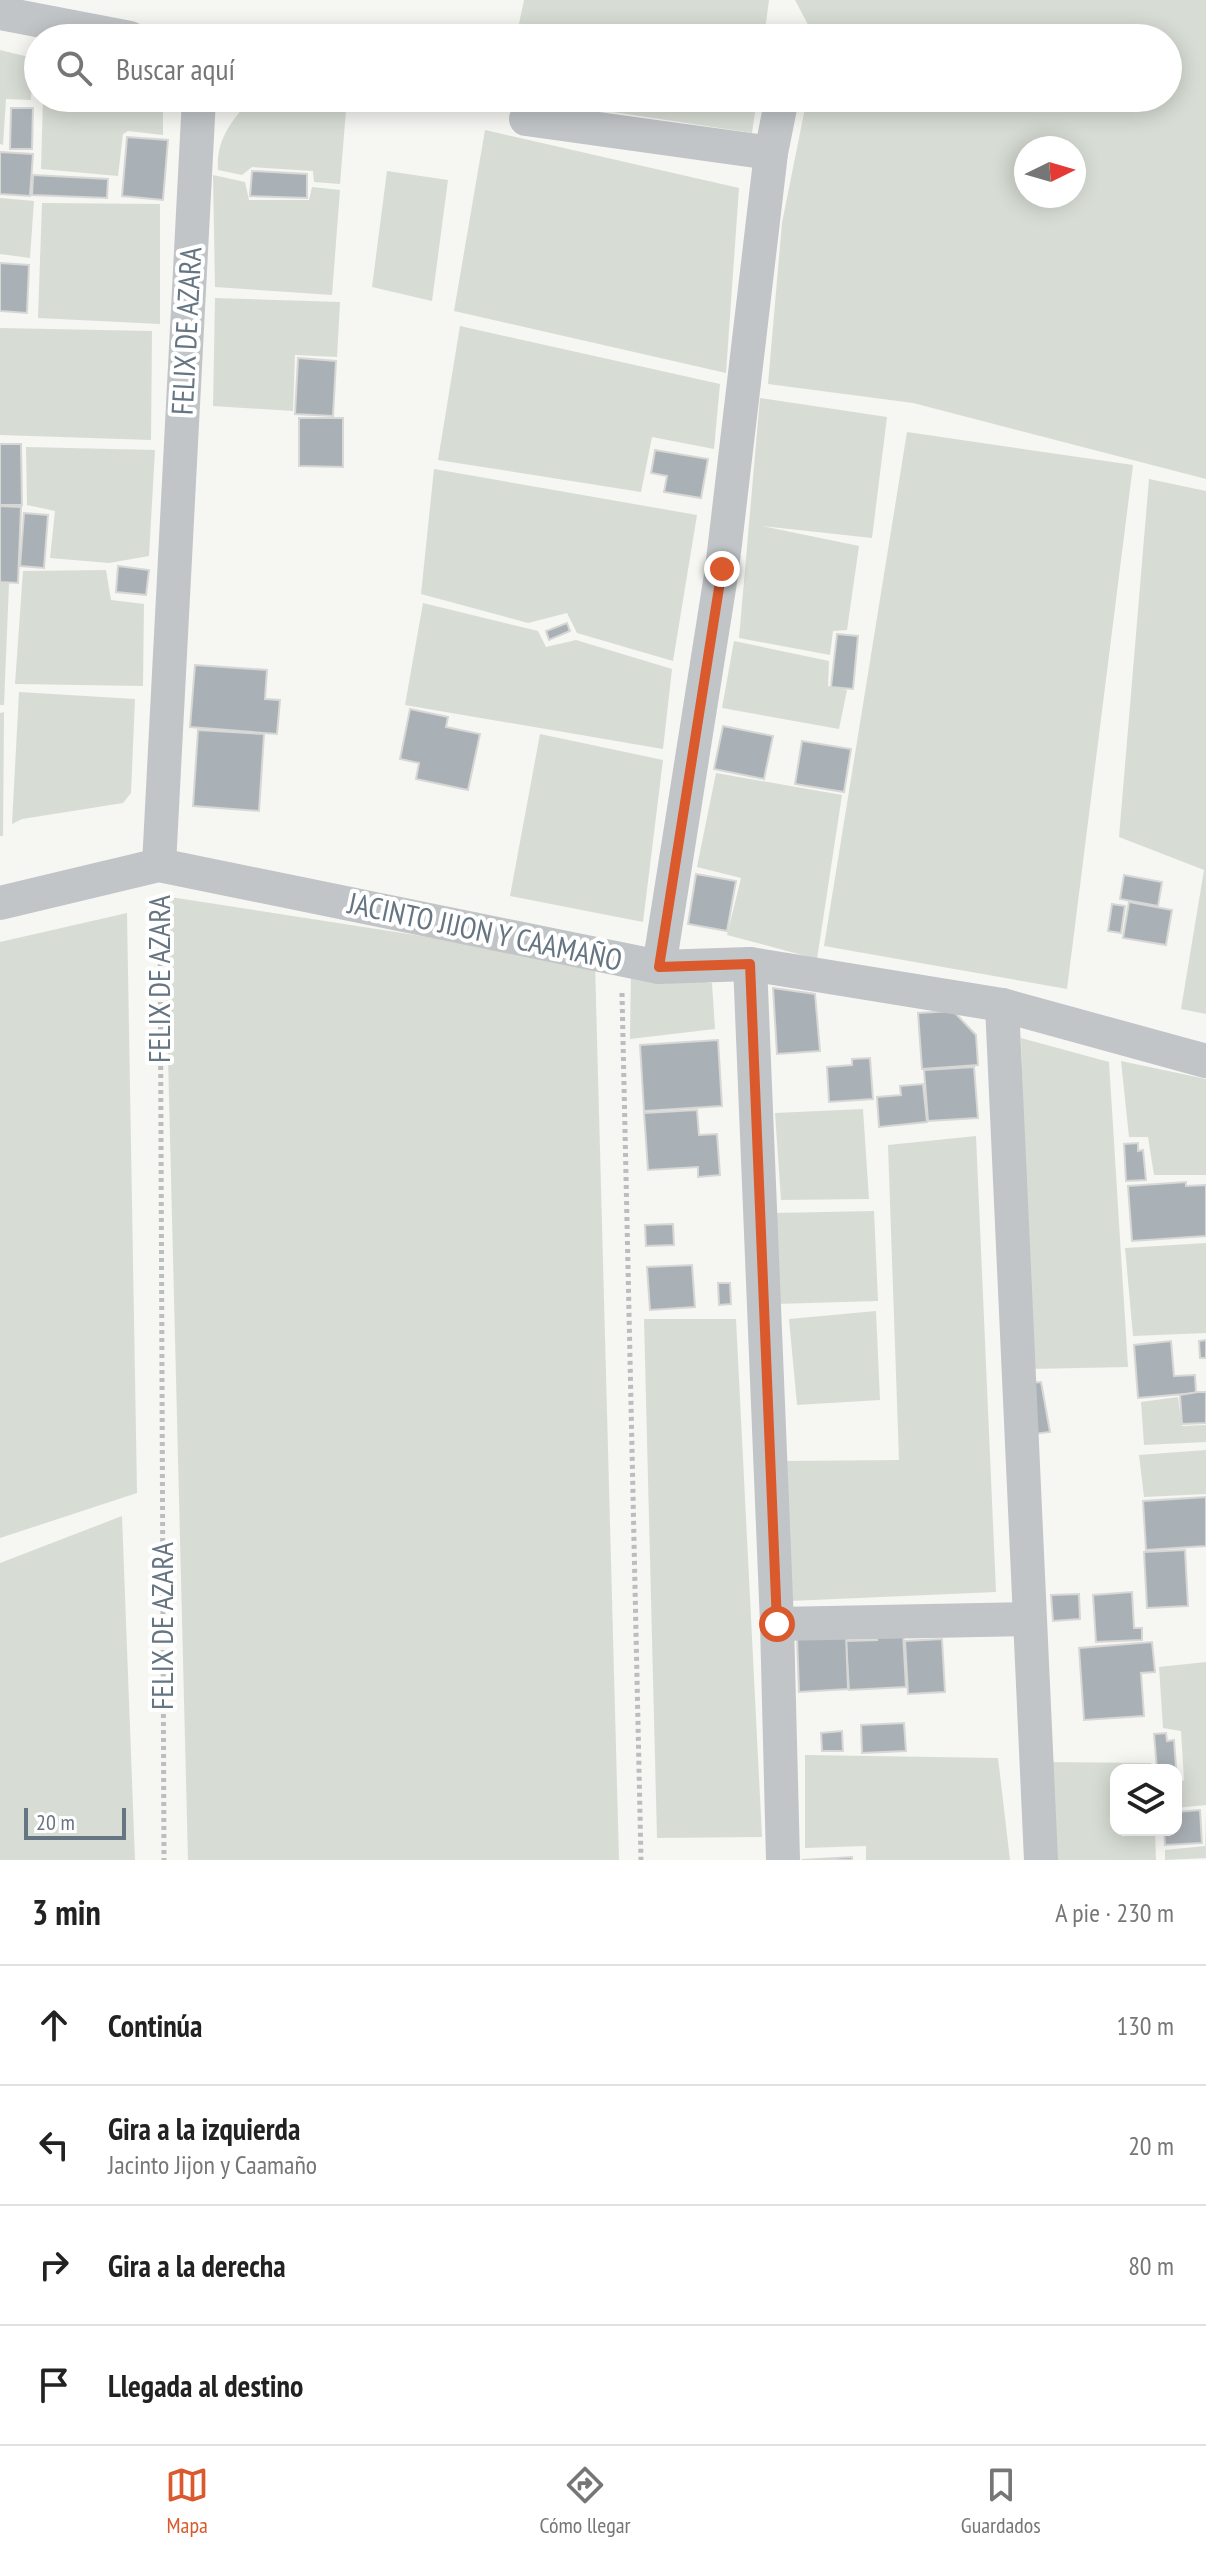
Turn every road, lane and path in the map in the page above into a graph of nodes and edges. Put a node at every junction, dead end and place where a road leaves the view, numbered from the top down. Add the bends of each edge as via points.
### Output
1 (0, 13) edge
2 (57, 24) edge
3 (198, 112) edge
4 (779, 112) edge
5 (526, 119) dead end
6 (771, 153) junction
7 (159, 865) junction
8 (0, 903) edge
9 (622, 960) junction
10 (750, 964) junction
11 (659, 967) junction
12 (1002, 1005) junction
13 (1206, 1061) edge
14 (1028, 1619) junction
15 (777, 1624) junction
16 (164, 1860) edge
17 (641, 1860) edge
18 (783, 1860) edge
19 (1041, 1860) edge

1 - 2 street
3 - 7 street, FELIX DE AZARA
4 - 6 street
5 - 6 street
6 - 11 street via 722,569
7 - 8 street, JACINTO JIJON Y CAAMAÑO
7 - 9 street, JACINTO JIJON Y CAAMAÑO
7 - 16 path, FELIX DE AZARA
9 - 11 street, JACINTO JIJON Y CAAMAÑO
9 - 17 path
10 - 11 street, JACINTO JIJON Y CAAMAÑO
10 - 12 street, JACINTO JIJON Y CAAMAÑO
10 - 15 street
12 - 13 street, JACINTO JIJON Y CAAMAÑO
12 - 14 street
14 - 15 street
14 - 19 street
15 - 18 street

